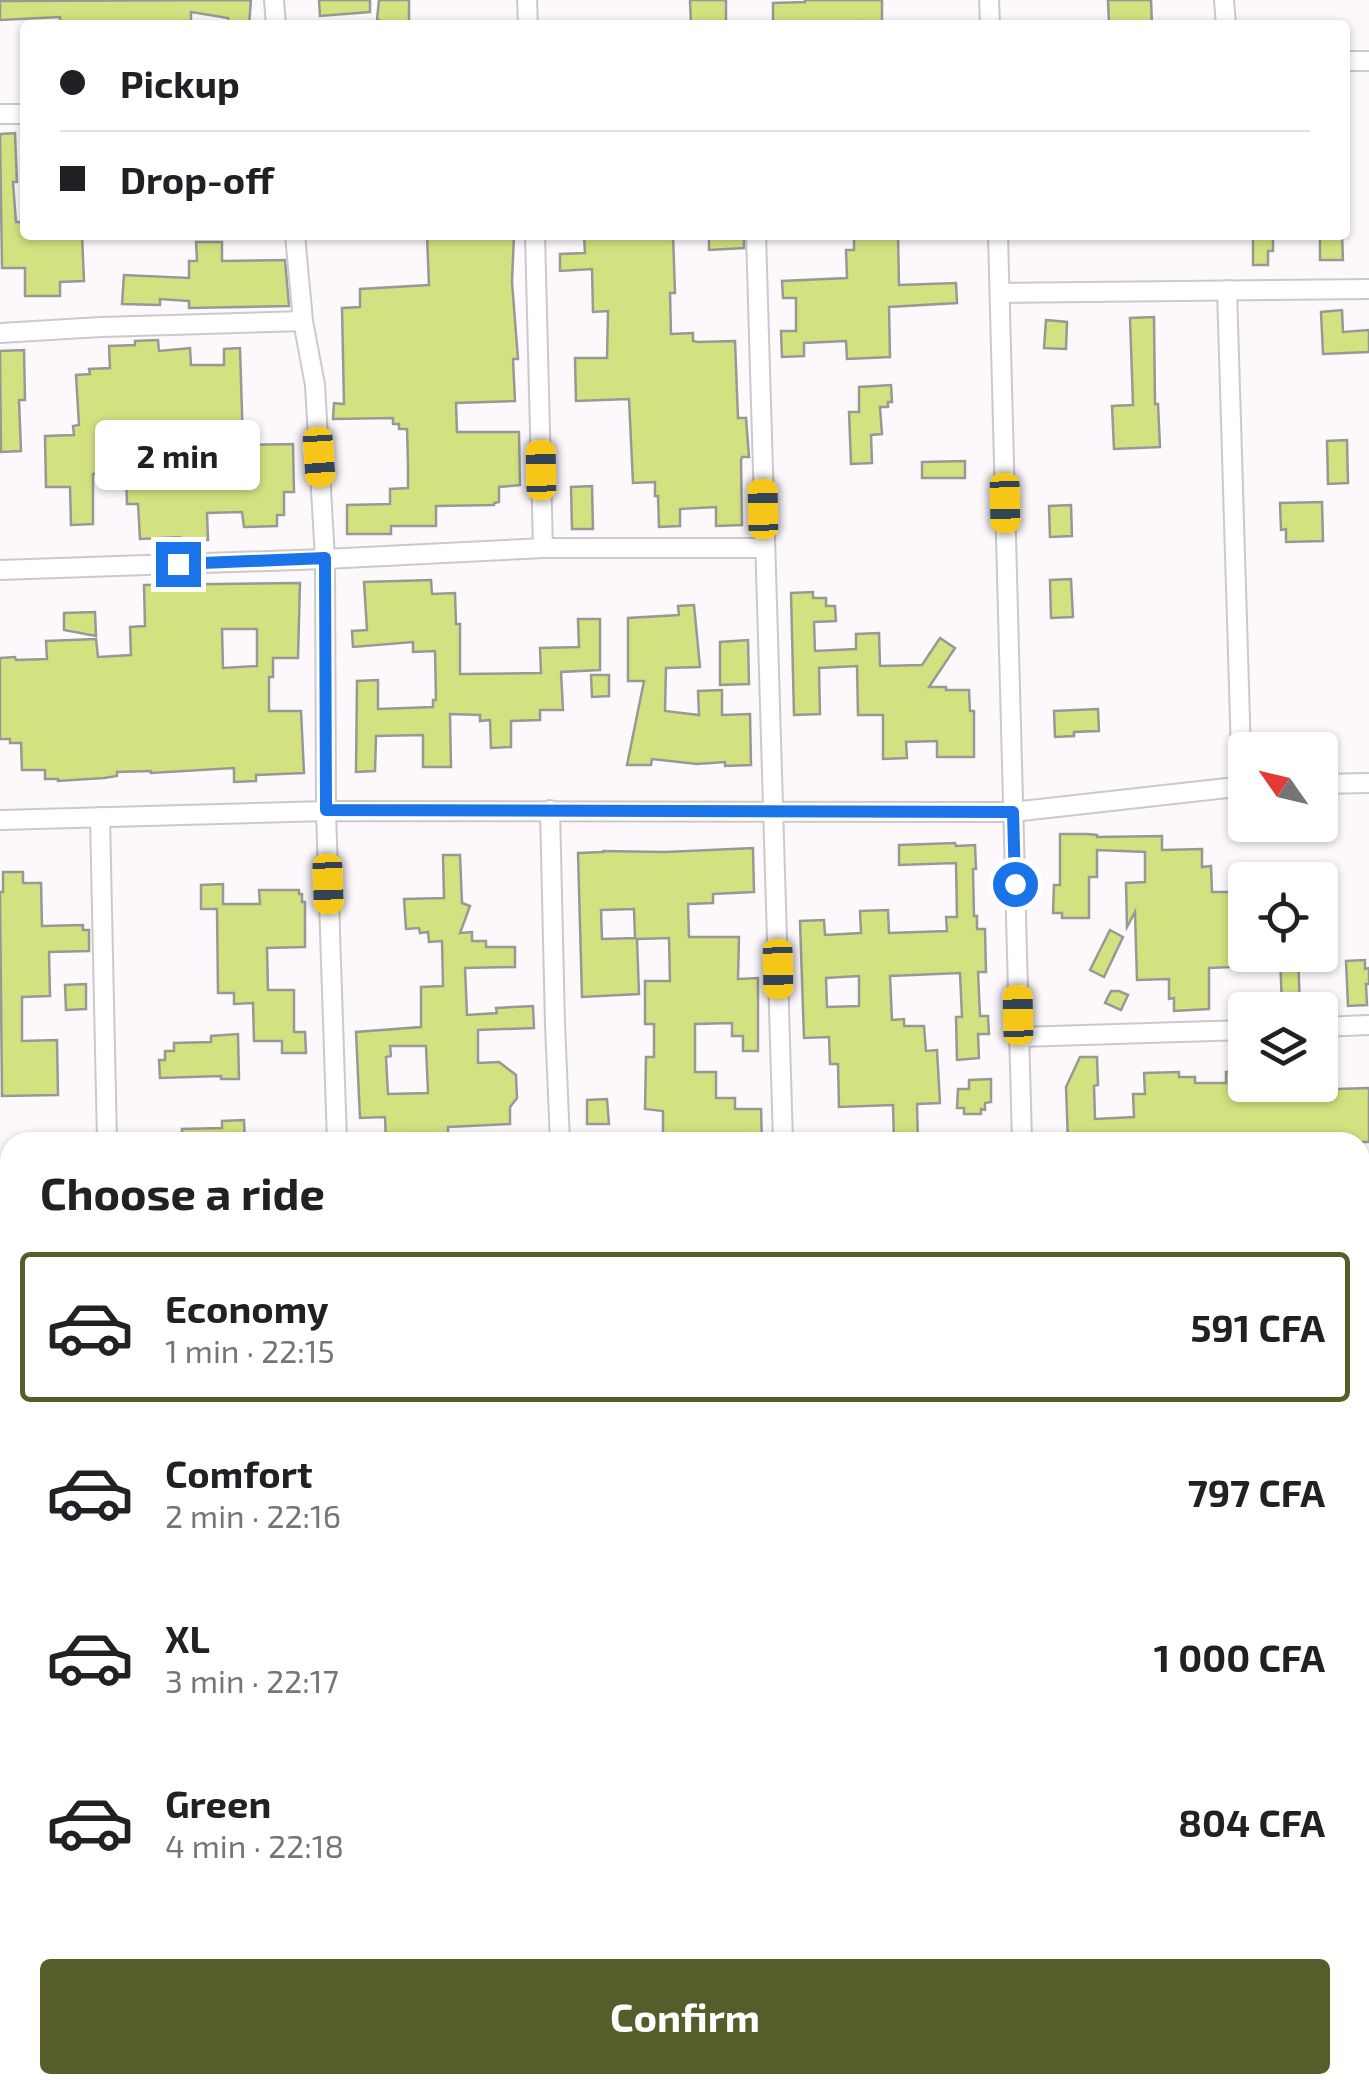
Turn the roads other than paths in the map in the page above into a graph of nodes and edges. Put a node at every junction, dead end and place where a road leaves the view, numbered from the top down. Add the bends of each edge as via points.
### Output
1 (295, 240) edge
2 (536, 240) edge
3 (756, 240) edge
4 (998, 240) edge
5 (1369, 289) edge
6 (1227, 290) junction
7 (1000, 293) junction
8 (302, 321) junction
9 (0, 333) edge
10 (543, 548) junction
11 (764, 548) junction
12 (325, 558) junction
13 (0, 570) edge
14 (1242, 732) edge
15 (1338, 784) edge
16 (1369, 784) edge
17 (1228, 788) edge
18 (326, 810) junction
19 (550, 810) junction
20 (774, 811) junction
21 (1013, 812) junction
22 (100, 817) junction
23 (0, 820) edge
24 (1369, 1024) edge
25 (1338, 1026) edge
26 (1228, 1031) edge
27 (1019, 1037) junction
28 (106, 1132) edge
29 (337, 1132) edge
30 (559, 1132) edge
31 (783, 1132) edge
32 (1022, 1132) edge

1 - 8 street
2 - 10 street
3 - 11 street
4 - 7 street
5 - 6 street
6 - 7 street
6 - 14 street
7 - 21 street
8 - 9 street
8 - 12 street via 315,384
10 - 11 street
10 - 12 street
11 - 20 street
12 - 13 street
12 - 18 street
15 - 16 street
17 - 21 street
18 - 19 street
18 - 22 street
18 - 29 street
19 - 20 street
19 - 30 street
20 - 21 street
20 - 31 street
21 - 27 street
22 - 23 street
22 - 28 street
24 - 25 street
26 - 27 street
27 - 32 street

